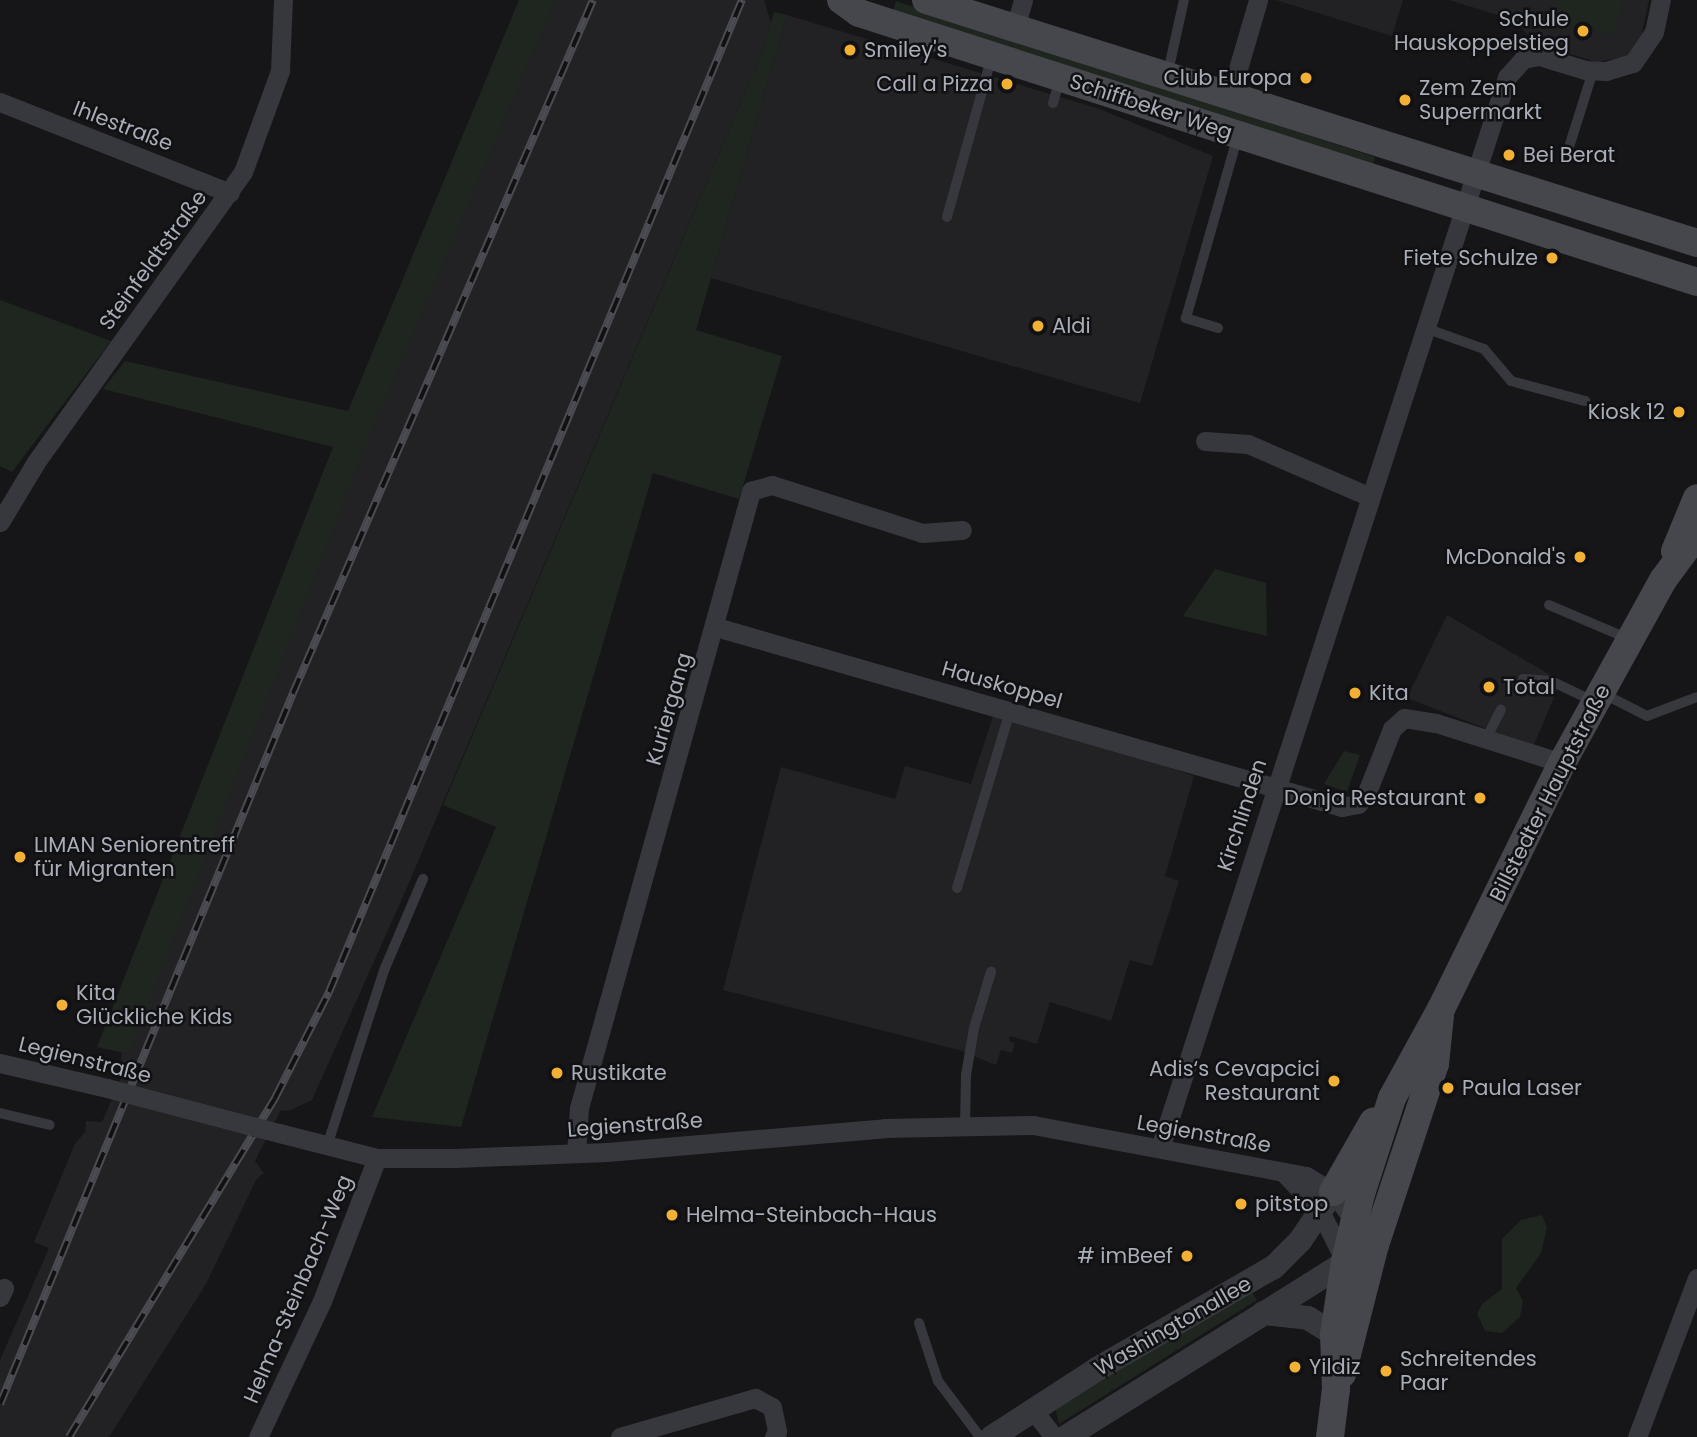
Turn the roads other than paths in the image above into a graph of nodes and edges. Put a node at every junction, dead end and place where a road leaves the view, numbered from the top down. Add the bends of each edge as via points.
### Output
1 (283, 0) edge
2 (841, 0) edge
3 (926, 0) edge
4 (1023, 0) edge
5 (1184, 0) edge
6 (1258, 0) edge
7 (1661, 0) edge
8 (1015, 28) junction
9 (991, 56) junction
10 (1593, 71) junction
11 (1167, 76) junction
12 (1230, 96) junction
13 (0, 102) edge
14 (1239, 135) junction
15 (1570, 144) dead end
16 (1475, 173) junction
17 (230, 192) junction
18 (1464, 207) junction
19 (947, 217) dead end
20 (1697, 243) edge
21 (1697, 282) edge
22 (1218, 328) dead end
23 (1424, 328) junction
24 (1585, 401) dead end
25 (1205, 441) dead end
26 (1368, 496) junction
27 (1697, 498) edge
28 (0, 522) edge
29 (962, 530) dead end
30 (1697, 534) edge
31 (1663, 580) junction
32 (1549, 606) dead end
33 (716, 626) junction
34 (1630, 640) junction
35 (1523, 679) dead end
36 (1598, 697) junction
37 (1697, 697) edge
38 (1501, 710) dead end
39 (1010, 711) junction
40 (1486, 739) junction
41 (1562, 763) junction
42 (1274, 788) junction
43 (423, 879) dead end
44 (957, 888) dead end
45 (991, 972) dead end
46 (1441, 1009) junction
47 (0, 1063) edge
48 (1392, 1098) junction
49 (0, 1113) edge
50 (50, 1125) dead end
51 (965, 1126) junction
52 (327, 1146) junction
53 (1160, 1148) junction
54 (576, 1153) junction
55 (377, 1158) junction
56 (1280, 1171) junction
57 (1333, 1191) junction
58 (1354, 1220) junction
59 (1375, 1245) junction
60 (1345, 1261) junction
61 (1697, 1278) edge
62 (1263, 1313) junction
63 (919, 1322) dead end
64 (1334, 1334) junction
65 (1336, 1389) junction
66 (1033, 1410) junction
67 (258, 1437) edge
68 (620, 1437) edge
69 (774, 1437) edge
70 (980, 1437) edge
71 (992, 1437) edge
72 (1054, 1437) edge
73 (1066, 1437) edge
74 (1331, 1437) edge
75 (1637, 1437) edge

1 - 17 street, Steinfeldtstraße via 280,71 256,148
2 - 9 main road, Schiffbeker Weg via 859,13
3 - 8 main road, Schiffbeker Weg
4 - 8 street
5 - 11 lane
6 - 12 street
7 - 10 street via 1654,32 1642,55 1618,69
8 - 11 main road, Schiffbeker Weg
9 - 14 main road, Schiffbeker Weg via 1057,90
9 - 19 lane
10 - 15 lane
10 - 16 street via 1539,56 1523,59 1507,77
11 - 12 main road, Schiffbeker Weg
12 - 16 main road, Schiffbeker Weg
13 - 17 street, Ihlestraße
14 - 18 main road, Schiffbeker Weg
14 - 22 lane via 1186,318
16 - 18 street
16 - 20 main road, Schiffbeker Weg
17 - 28 street, Steinfeldtstraße via 36,462
18 - 21 main road, Schiffbeker Weg
18 - 23 street, Kirchlinden
23 - 24 lane via 1484,349 1511,382
23 - 26 street, Kirchlinden
25 - 26 street via 1248,444
26 - 42 street, Kirchlinden
27 - 31 main road, Billstedter Hauptstraße
29 - 33 street, Kuriergang via 922,533 772,485 760,486 751,491 718,604
30 - 31 main road, Billstedter Hauptstraße
31 - 34 main road, Billstedter Hauptstraße
32 - 34 lane
33 - 39 street, Hauskoppel
33 - 54 street, Kuriergang via 579,1108
34 - 36 main road, Billstedter Hauptstraße
35 - 36 lane via 1551,681
36 - 37 lane via 1647,716
36 - 41 main road, Billstedter Hauptstraße
38 - 40 lane
39 - 42 street, Hauskoppel
39 - 44 lane
40 - 41 street
40 - 42 street, Hauskoppel via 1404,718 1392,729 1358,804 1342,807
41 - 46 main road, Billstedter Hauptstraße
42 - 53 street, Kirchlinden
43 - 52 lane via 385,968
45 - 51 lane via 966,1075
46 - 48 main road, Billstedter Hauptstraße
46 - 59 main road, Billstedter Hauptstraße via 1435,1064
47 - 52 street, Legienstraße, bridge
48 - 57 main road, Billstedter Hauptstraße
48 - 58 main road, Billstedter Hauptstraße
49 - 50 lane
51 - 53 street, Legienstraße via 1033,1125
51 - 54 street, Legienstraße via 885,1128
52 - 55 street, Legienstraße
53 - 56 street, Legienstraße
54 - 55 street, Legienstraße
55 - 67 street, Helma-Steinbach-Weg via 310,1329
56 - 57 street, Legienstraße via 1306,1176
56 - 57 street, Legienstraße via 1300,1185
57 - 58 street, Legienstraße
57 - 60 street, Legienstraße
57 - 66 street, Washingtonallee via 1274,1267
58 - 59 street, Legienstraße
58 - 60 main road, Billstedter Hauptstraße
59 - 60 street, Washingtonallee
59 - 65 main road, Billstedter Hauptstraße
60 - 62 street, Washingtonallee
60 - 64 main road, Billstedter Hauptstraße
61 - 75 street
62 - 64 street via 1308,1318
62 - 73 street, Washingtonallee
63 - 70 lane via 938,1381
64 - 65 main road, Billstedter Hauptstraße
65 - 74 main road
66 - 71 street, Washingtonallee
66 - 72 street
68 - 69 street via 755,1398 772,1407

